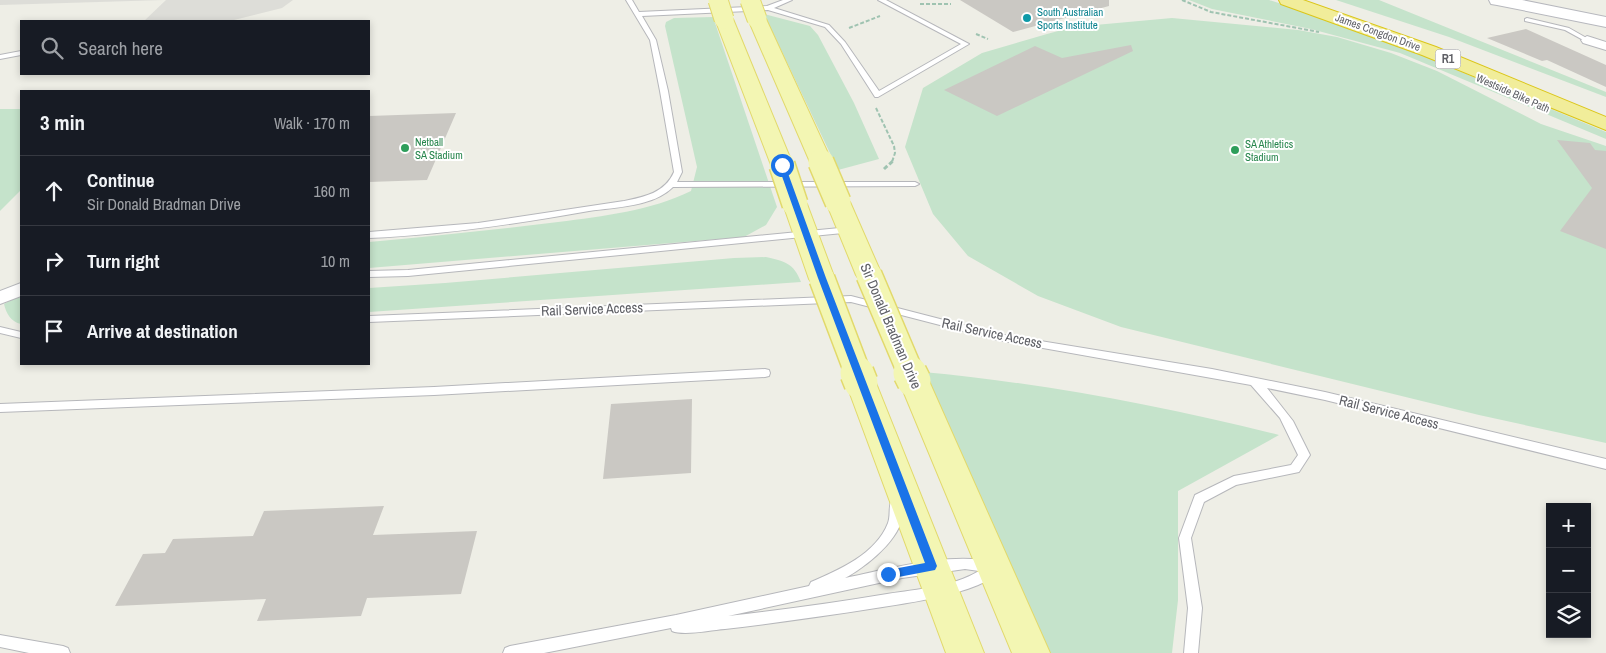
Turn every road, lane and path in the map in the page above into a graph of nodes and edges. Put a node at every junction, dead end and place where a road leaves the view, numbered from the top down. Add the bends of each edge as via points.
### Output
1 (629, 0) edge
2 (718, 0) edge
3 (750, 0) edge
4 (789, 0) edge
5 (881, 0) edge
6 (1182, 0) edge
7 (1287, 0) edge
8 (1320, 0) edge
9 (1497, 0) edge
10 (913, 4) dead end
11 (951, 4) dead end
12 (636, 14) junction
13 (762, 14) junction
14 (886, 14) dead end
15 (1527, 20) dead end
16 (1606, 22) edge
17 (846, 29) dead end
18 (1325, 34) dead end
19 (1587, 40) joint
20 (1606, 46) edge
21 (20, 52) edge
22 (0, 57) edge
23 (1526, 72) dead end
24 (1606, 124) edge
25 (915, 184) dead end
26 (673, 185) junction
27 (850, 230) junction
28 (806, 234) junction
29 (370, 235) edge
30 (370, 274) edge
31 (20, 288) edge
32 (0, 298) edge
33 (370, 319) edge
34 (0, 330) edge
35 (20, 335) edge
36 (765, 373) dead end
37 (1255, 382) junction
38 (0, 408) edge
39 (1606, 464) edge
40 (899, 482) junction
41 (995, 568) junction
42 (936, 578) junction
43 (794, 595) junction
44 (629, 630) junction
45 (0, 641) edge
46 (63, 653) edge
47 (510, 653) edge
48 (965, 653) edge
49 (1031, 653) edge
50 (1191, 653) edge

1 - 12 lane
2 - 28 main road, bridge
3 - 13 main road, Sir Donald Bradman Drive, bridge
4 - 13 lane
5 - 13 lane via 966,44 878,95 843,43 827,26
6 - 18 path via 1211,12
7 - 24 highway, James Congdon Drive / R1 via 1429,51
8 - 23 highway, James Congdon Drive / R1
9 - 16 street
10 - 11 path
12 - 13 lane
12 - 26 lane via 653,40 662,78 678,172
13 - 27 main road, Sir Donald Bradman Drive, bridge
14 - 17 path
15 - 19 lane via 1567,29
19 - 20 street
21 - 22 lane
25 - 26 lane
26 - 29 lane via 643,198 560,214 446,230
27 - 28 lane
27 - 41 main road, Sir Donald Bradman Drive, bridge
28 - 30 lane
28 - 40 main road, bridge
31 - 32 street
33 - 37 lane, Rail Service Access via 852,298 998,336
34 - 35 lane
36 - 38 lane via 434,391
37 - 39 lane, Rail Service Access
37 - 50 lane via 1291,424 1304,455 1295,469 1234,481 1199,499 1185,538 1195,608
40 - 42 main road
40 - 43 lane via 894,523 867,560
41 - 42 lane via 965,563
41 - 42 lane via 974,582
41 - 49 main road, Sir Donald Bradman Drive
42 - 43 lane
42 - 44 lane via 853,606
42 - 48 main road
43 - 44 lane
44 - 47 lane
45 - 46 lane

